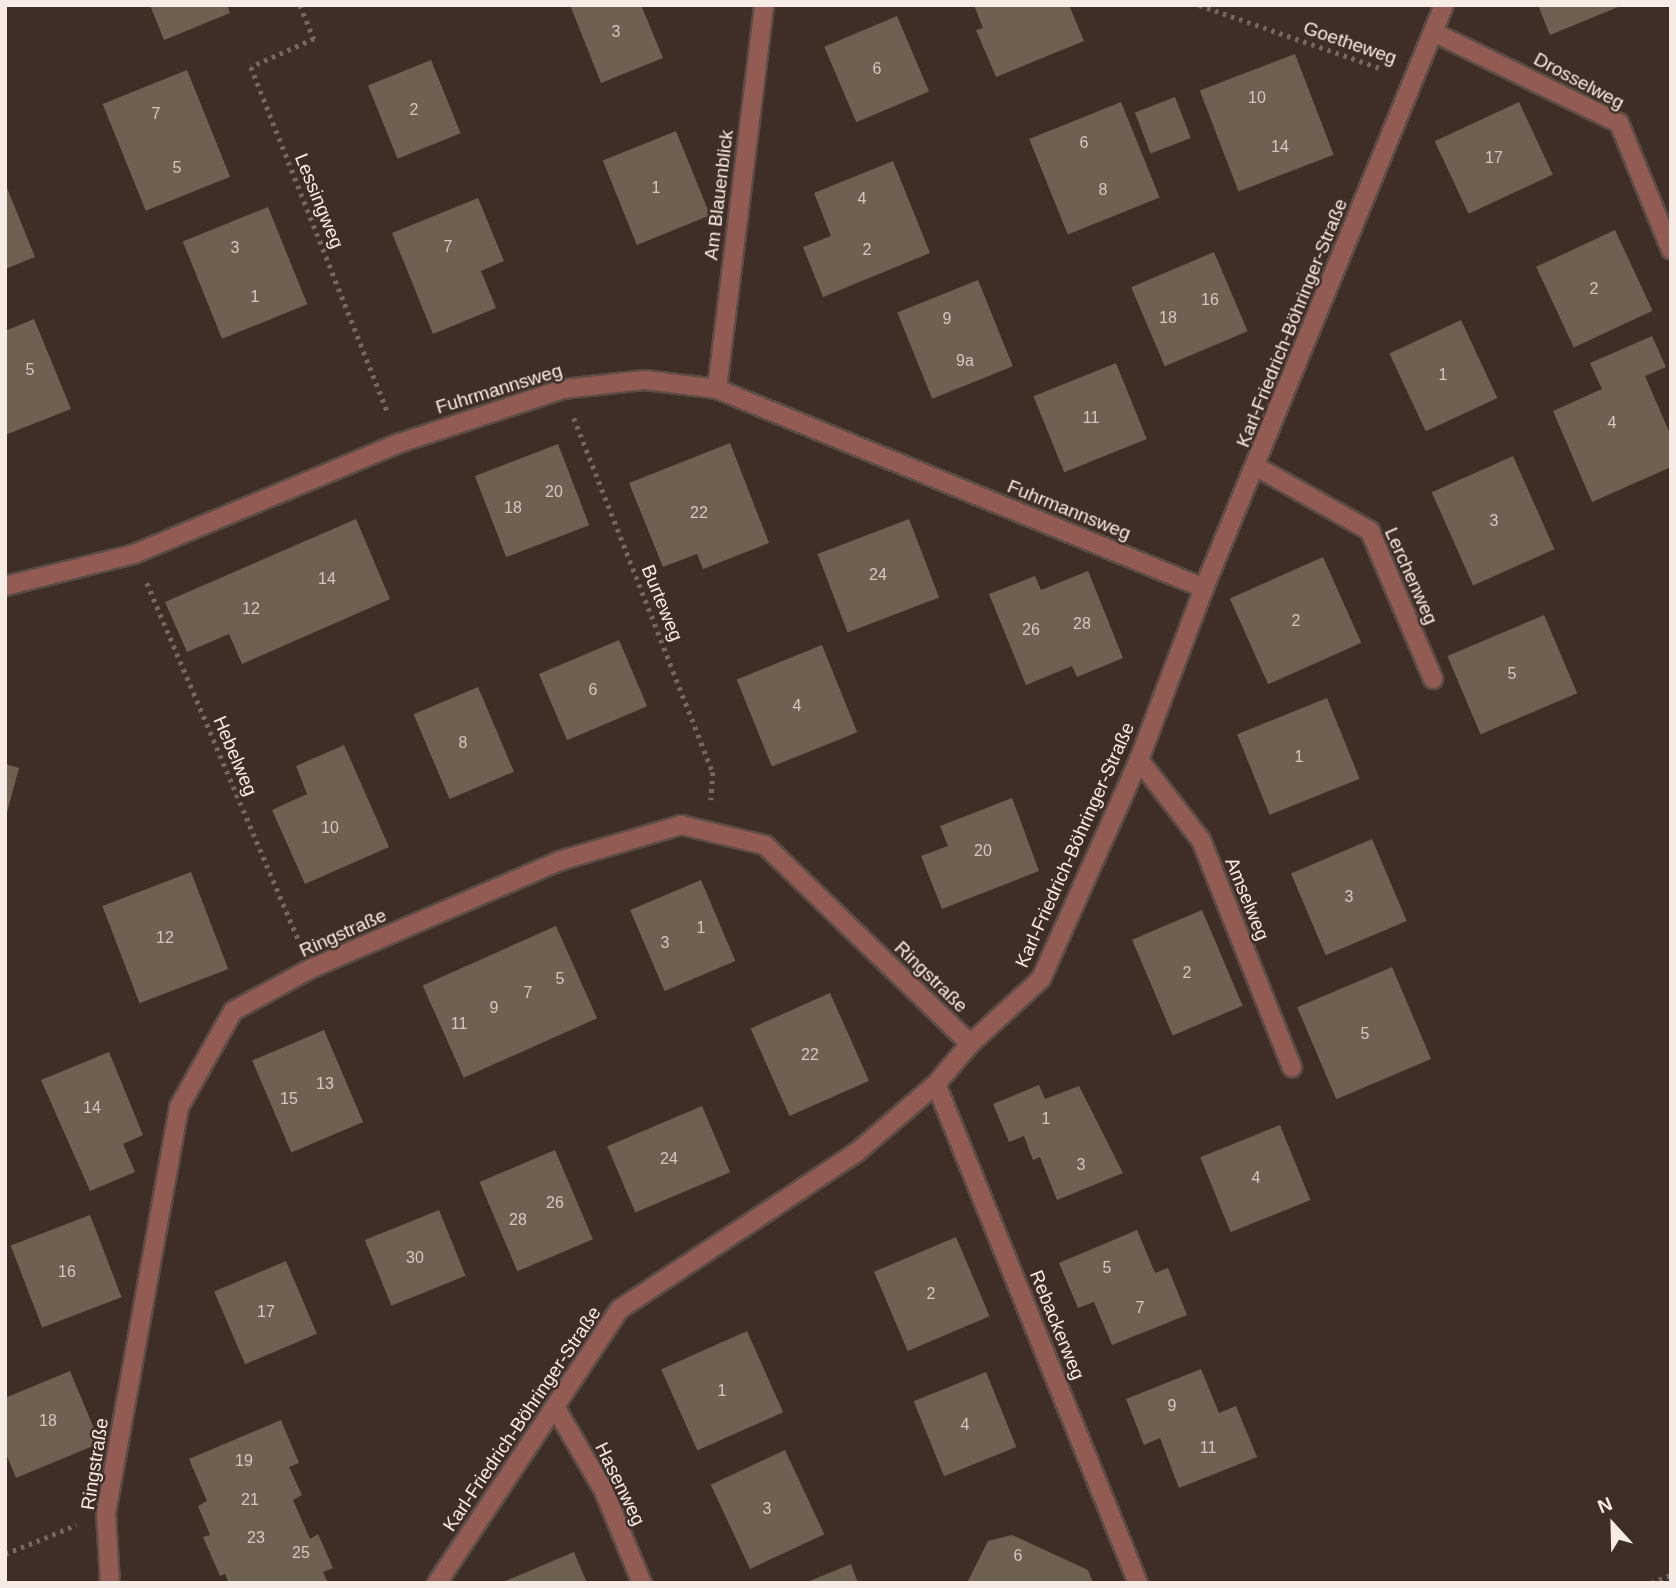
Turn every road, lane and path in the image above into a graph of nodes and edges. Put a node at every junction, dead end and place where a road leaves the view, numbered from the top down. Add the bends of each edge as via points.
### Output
1 (300, 5) edge
2 (764, 5) edge
3 (1199, 5) edge
4 (1444, 5) edge
5 (1435, 33) junction
6 (1413, 79) junction
7 (1671, 250) edge
8 (562, 389) junction
9 (717, 389) junction
10 (400, 443) junction
11 (1257, 467) junction
12 (134, 554) junction
13 (5, 586) edge
14 (1204, 588) junction
15 (1433, 679) dead end
16 (1139, 760) junction
17 (708, 832) junction
18 (310, 969) junction
19 (970, 1044) junction
20 (1292, 1067) dead end
21 (936, 1084) junction
22 (555, 1406) junction
23 (106, 1513) junction
24 (5, 1554) edge
25 (1671, 1574) edge
26 (110, 1583) edge
27 (437, 1583) edge
28 (642, 1583) edge
29 (1138, 1583) edge
30 (1651, 1583) edge

1 - 10 path, Lessingweg via 314,39 251,67
2 - 9 street, Am Blauenblick
3 - 6 path, Goetheweg
4 - 5 street, Karl-Friedrich-Böhringer-Straße
5 - 6 street, Karl-Friedrich-Böhringer-Straße
5 - 7 street, Drosselweg via 1619,123
6 - 11 street, Karl-Friedrich-Böhringer-Straße
8 - 9 street, Fuhrmannsweg via 645,380
8 - 10 street, Fuhrmannsweg
8 - 17 path, Burteweg via 713,772
9 - 14 street, Fuhrmannsweg
10 - 12 street, Fuhrmannsweg
11 - 14 street, Karl-Friedrich-Böhringer-Straße
11 - 15 street, Lerchenweg via 1370,531
12 - 13 street, Fuhrmannsweg
12 - 18 path, Hebelweg
14 - 16 street, Karl-Friedrich-Böhringer-Straße
16 - 19 street, Karl-Friedrich-Böhringer-Straße via 1041,979
16 - 20 street, Amselweg via 1200,840
17 - 18 street, Ringstraße via 681,825 559,861
17 - 19 street, Ringstraße via 765,845
18 - 23 street, Ringstraße via 233,1011 179,1107
19 - 21 street, Karl-Friedrich-Böhringer-Straße
21 - 22 street, Karl-Friedrich-Böhringer-Straße via 856,1153 620,1309
21 - 29 street, Rebackerweg
22 - 27 street, Karl-Friedrich-Böhringer-Straße
22 - 28 street, Hasenweg via 604,1491
23 - 24 path
23 - 26 street, Ringstraße
25 - 30 path

